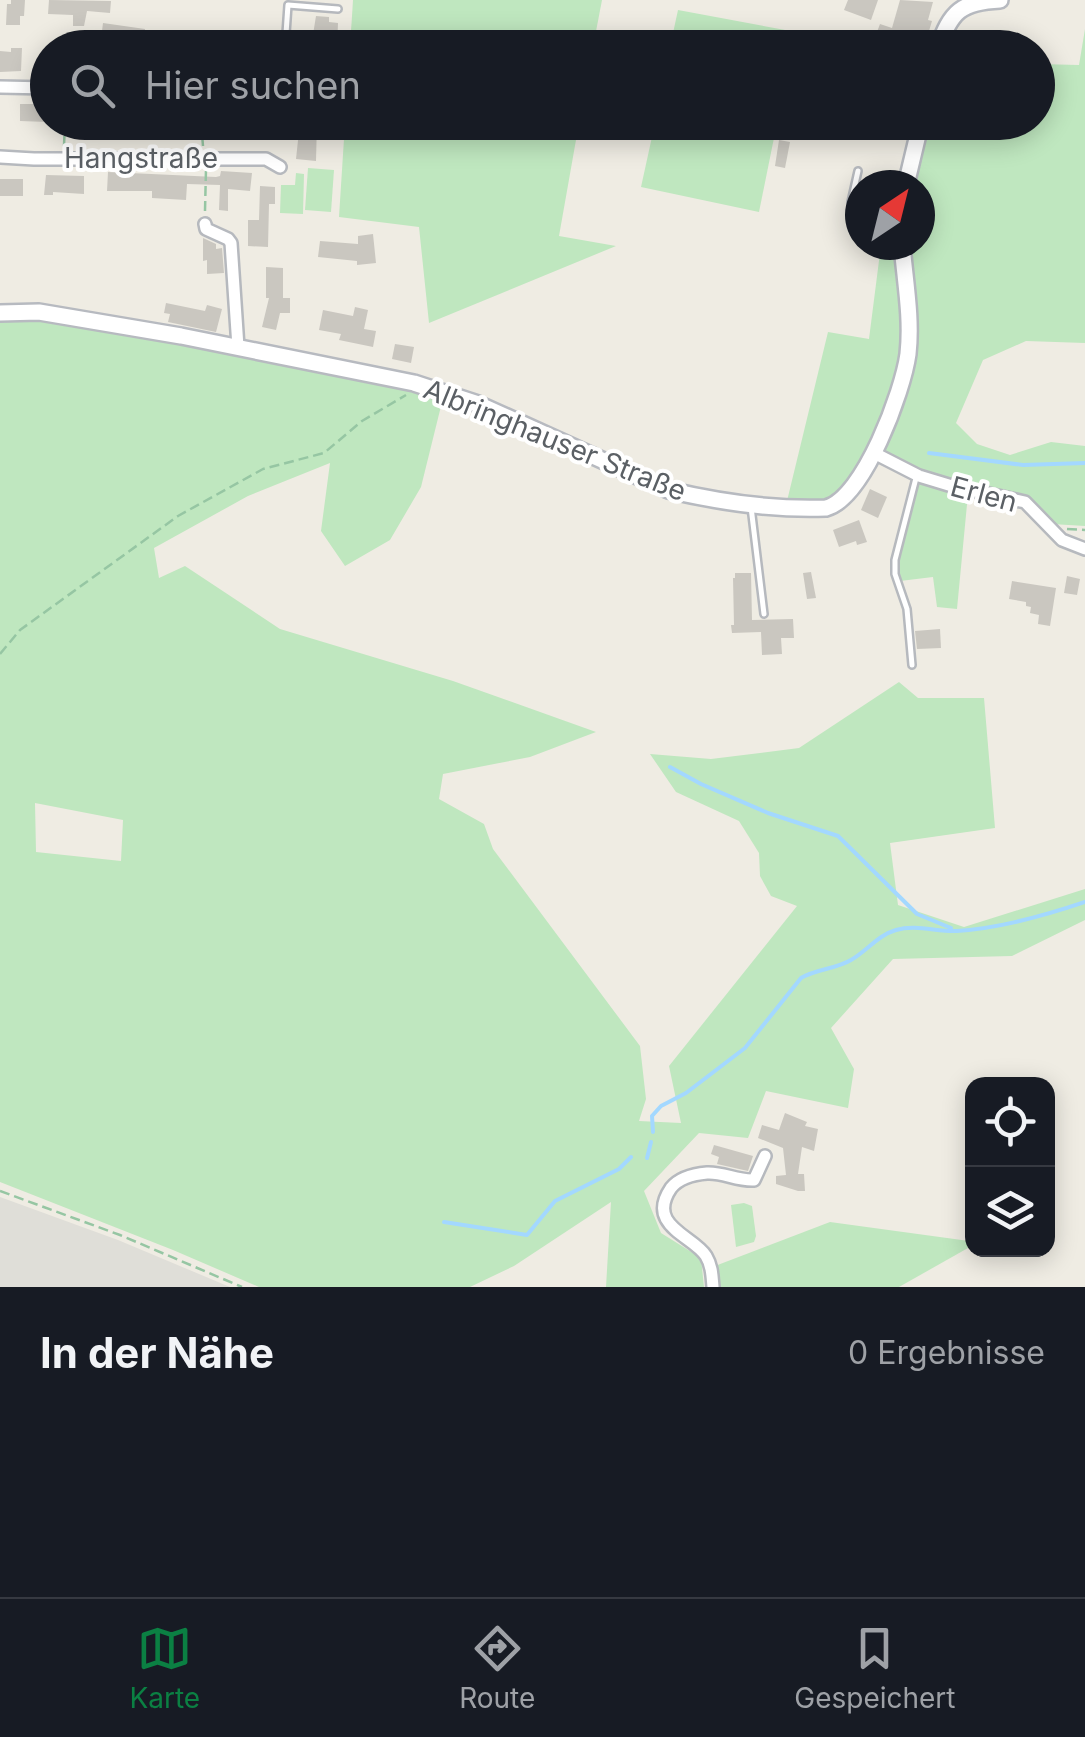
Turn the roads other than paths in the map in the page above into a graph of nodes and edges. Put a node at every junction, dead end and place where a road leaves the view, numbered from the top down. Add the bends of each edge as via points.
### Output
1 (1000, 0) edge
2 (971, 2) edge
3 (338, 8) dead end
4 (286, 30) edge
5 (945, 30) edge
6 (0, 88) edge
7 (30, 88) edge
8 (916, 140) edge
9 (0, 156) edge
10 (280, 167) dead end
11 (909, 170) edge
12 (205, 224) road end
13 (903, 260) edge
14 (0, 314) edge
15 (238, 347) junction
16 (874, 453) junction
17 (917, 475) junction
18 (750, 504) junction
19 (1085, 549) edge
20 (764, 614) dead end
21 (912, 665) dead end
22 (765, 1156) dead end
23 (713, 1287) edge

1 - 2 street
2 - 5 street
3 - 4 lane via 288,5
6 - 7 street
8 - 11 street
9 - 10 street, Hangstraße via 266,159
12 - 15 street via 230,243
13 - 16 street, Albringhauser Straße via 908,354
14 - 15 street, Albringhauser Straße via 39,312
15 - 18 street, Albringhauser Straße via 414,383 478,404 668,490
16 - 17 street, Erlen
16 - 18 street, Albringhauser Straße via 836,505
17 - 19 street, Erlen via 1025,502 1062,540
17 - 21 lane via 895,560
18 - 20 lane
22 - 23 street via 754,1180 706,1173 680,1180 668,1195 670,1224 703,1251

